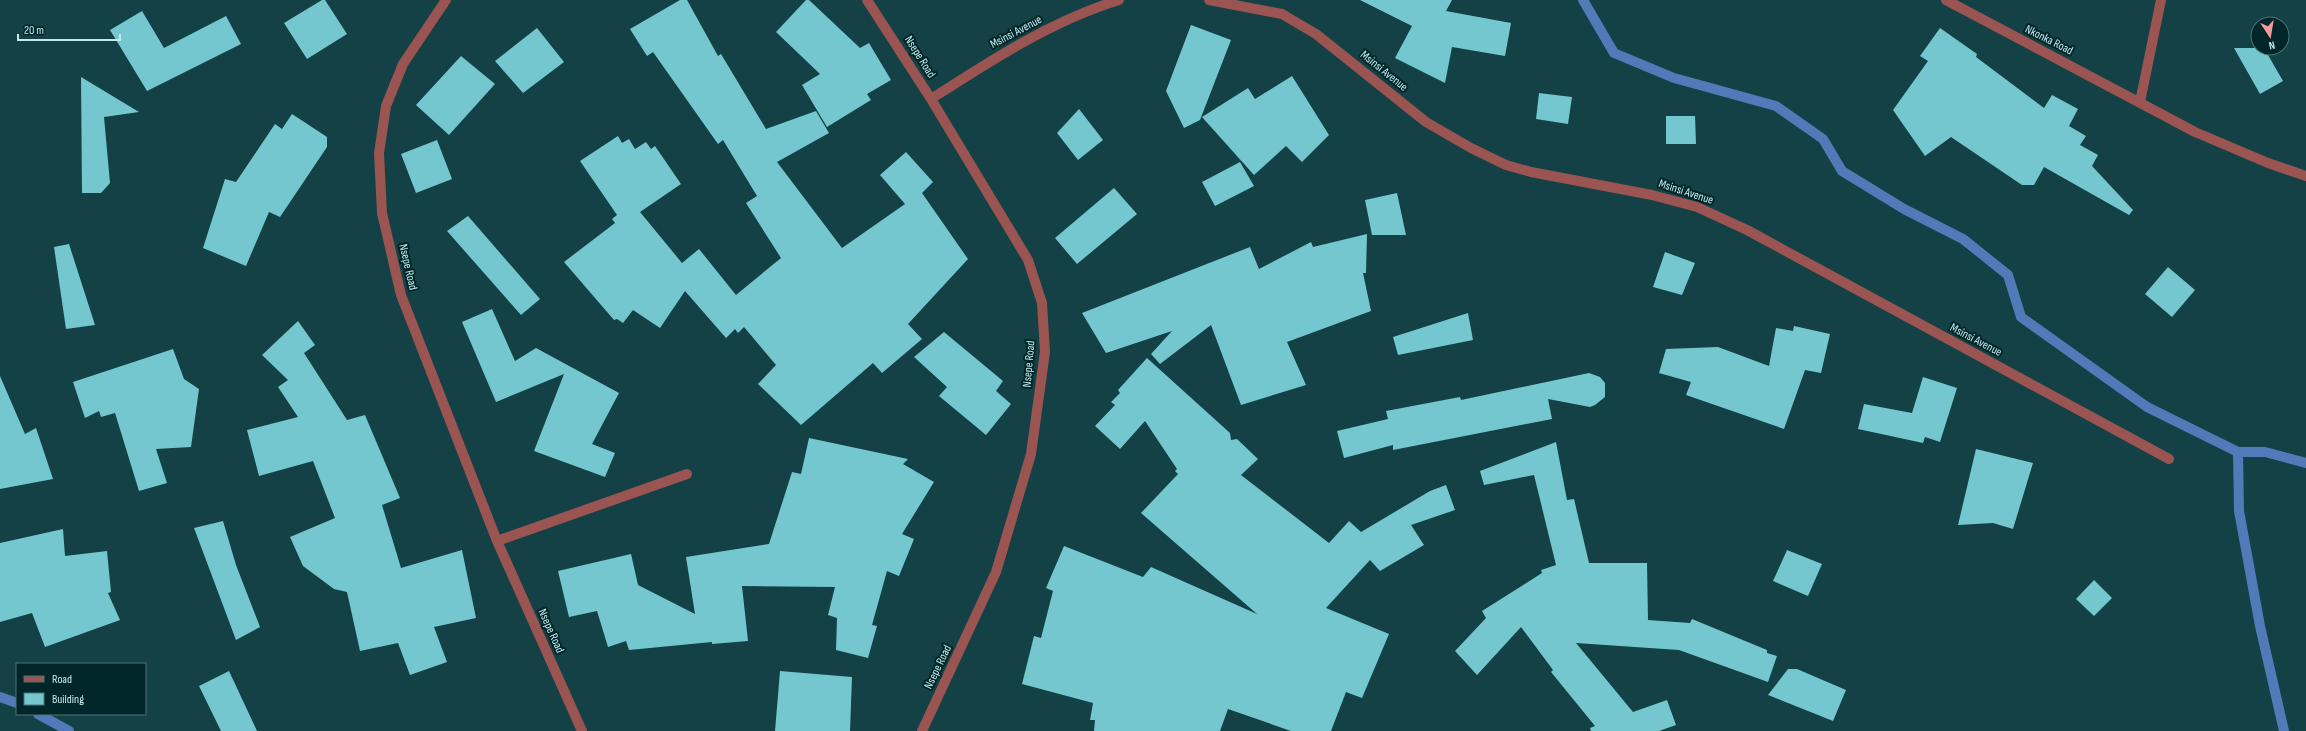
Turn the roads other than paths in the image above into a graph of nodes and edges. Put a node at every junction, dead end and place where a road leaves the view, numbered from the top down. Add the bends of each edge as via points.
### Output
1 (446, 0) edge
2 (867, 0) edge
3 (1119, 0) edge
4 (1209, 0) edge
5 (1946, 0) edge
6 (2161, 0) edge
7 (931, 99) junction
8 (2140, 102) junction
9 (2306, 176) edge
10 (2169, 459) dead end
11 (687, 474) dead end
12 (497, 541) junction
13 (582, 731) edge
14 (922, 731) edge

1 - 12 street, Nsepe Road via 403,64 386,106 379,153 382,212 401,295
2 - 7 street, Nsepe Road
3 - 7 street, Msinsi Avenue via 1068,20 992,60
4 - 10 street, Msinsi Avenue via 1282,14 1316,34 1426,122 1470,148 1506,165 1652,194 1697,207 1747,230
5 - 8 street, Nkonka Road
6 - 8 street
7 - 14 street, Nsepe Road via 1028,260 1042,303 1045,352 1031,454 996,572
8 - 9 street, Nkonka Road via 2195,132
11 - 12 street
12 - 13 street, Nsepe Road

